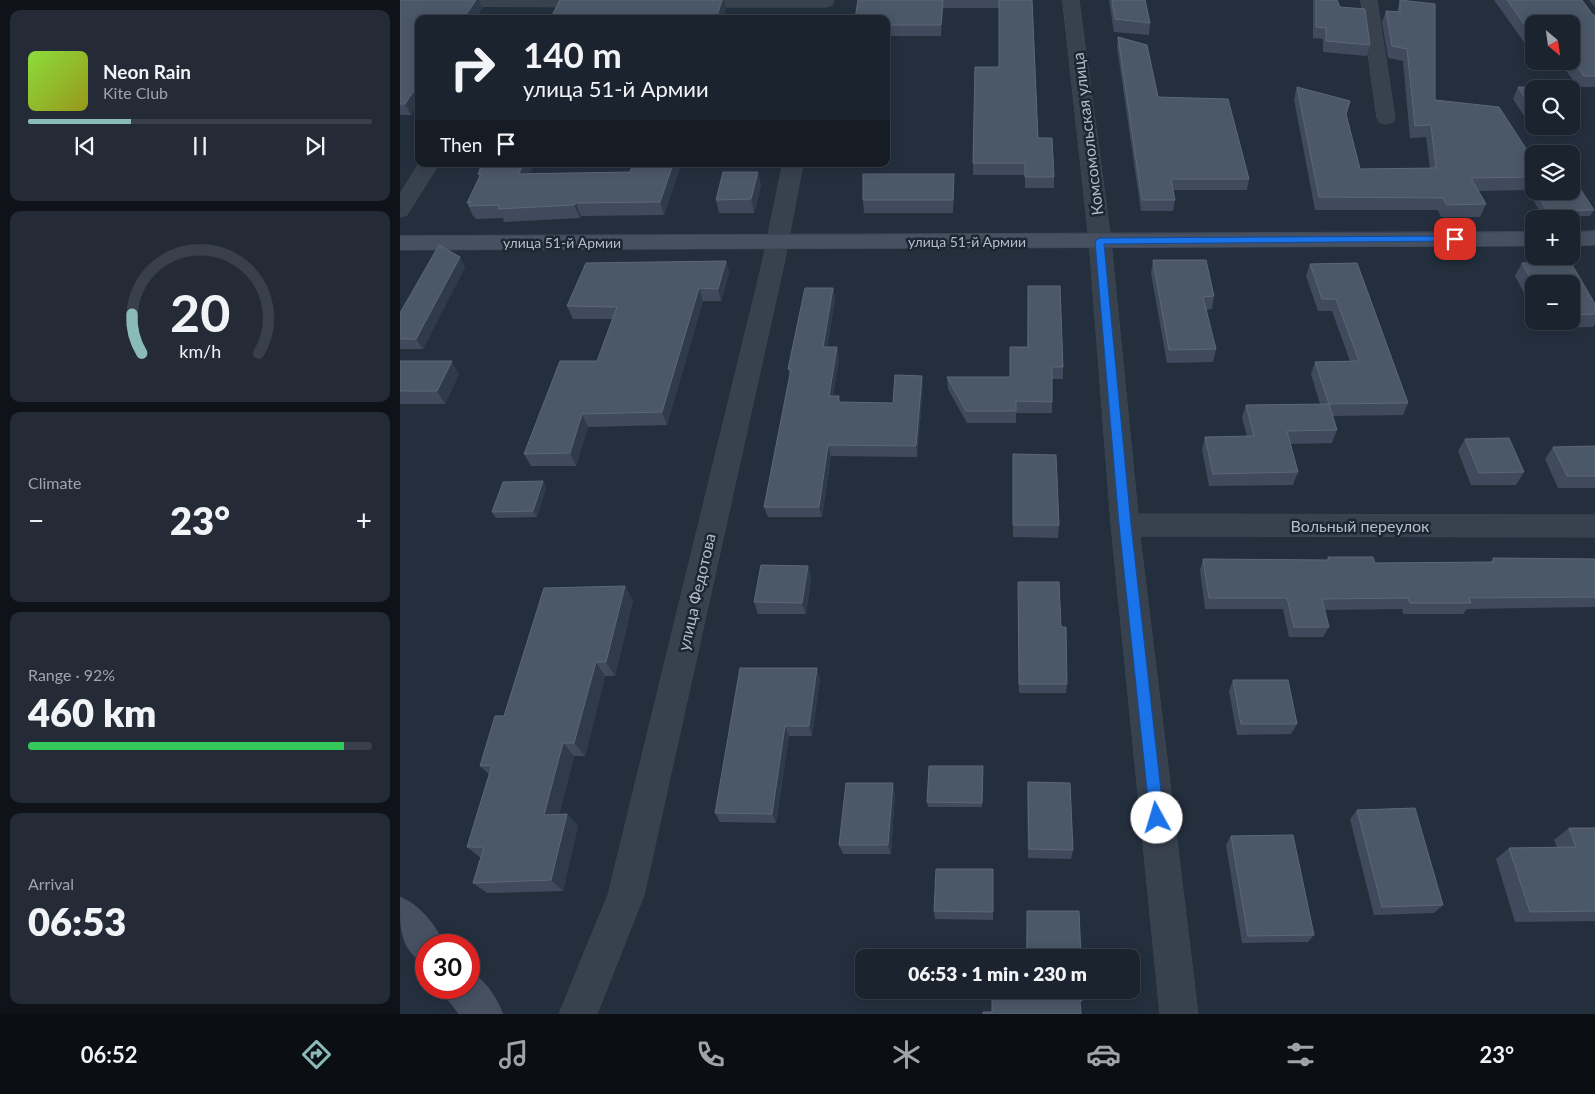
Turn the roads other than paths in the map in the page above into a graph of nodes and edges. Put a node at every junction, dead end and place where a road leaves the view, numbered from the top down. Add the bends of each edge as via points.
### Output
1 (1071, 0) edge
2 (1369, 0) edge
3 (400, 1) edge
4 (527, 1) edge
5 (826, 1) edge
6 (616, 2) edge
7 (666, 2) edge
8 (518, 15) edge
9 (823, 15) edge
10 (1386, 118) dead end
11 (427, 167) edge
12 (792, 167) edge
13 (400, 211) edge
14 (1595, 238) edge
15 (1525, 239) edge
16 (1580, 239) edge
17 (778, 241) junction
18 (1100, 241) junction
19 (400, 243) edge
20 (1125, 524) junction
21 (1595, 526) edge
22 (400, 915) edge
23 (416, 934) edge
24 (471, 999) edge
25 (484, 1014) edge
26 (578, 1014) edge
27 (1179, 1014) edge

1 - 18 street, Комсомольская улица
2 - 10 street
3 - 4 street
4 - 6 street
4 - 8 street
5 - 7 street
5 - 9 street
11 - 13 street
12 - 17 street, улица Федотова
14 - 16 main road
15 - 18 main road, улица 51-й Армии
17 - 18 main road, улица 51-й Армии
17 - 19 main road, улица 51-й Армии
17 - 26 street, улица Федотова via 626,895
18 - 20 street, Комсомольская улица
20 - 21 street, Вольный переулок
20 - 27 street, Комсомольская улица
22 - 23 main road
24 - 25 main road

